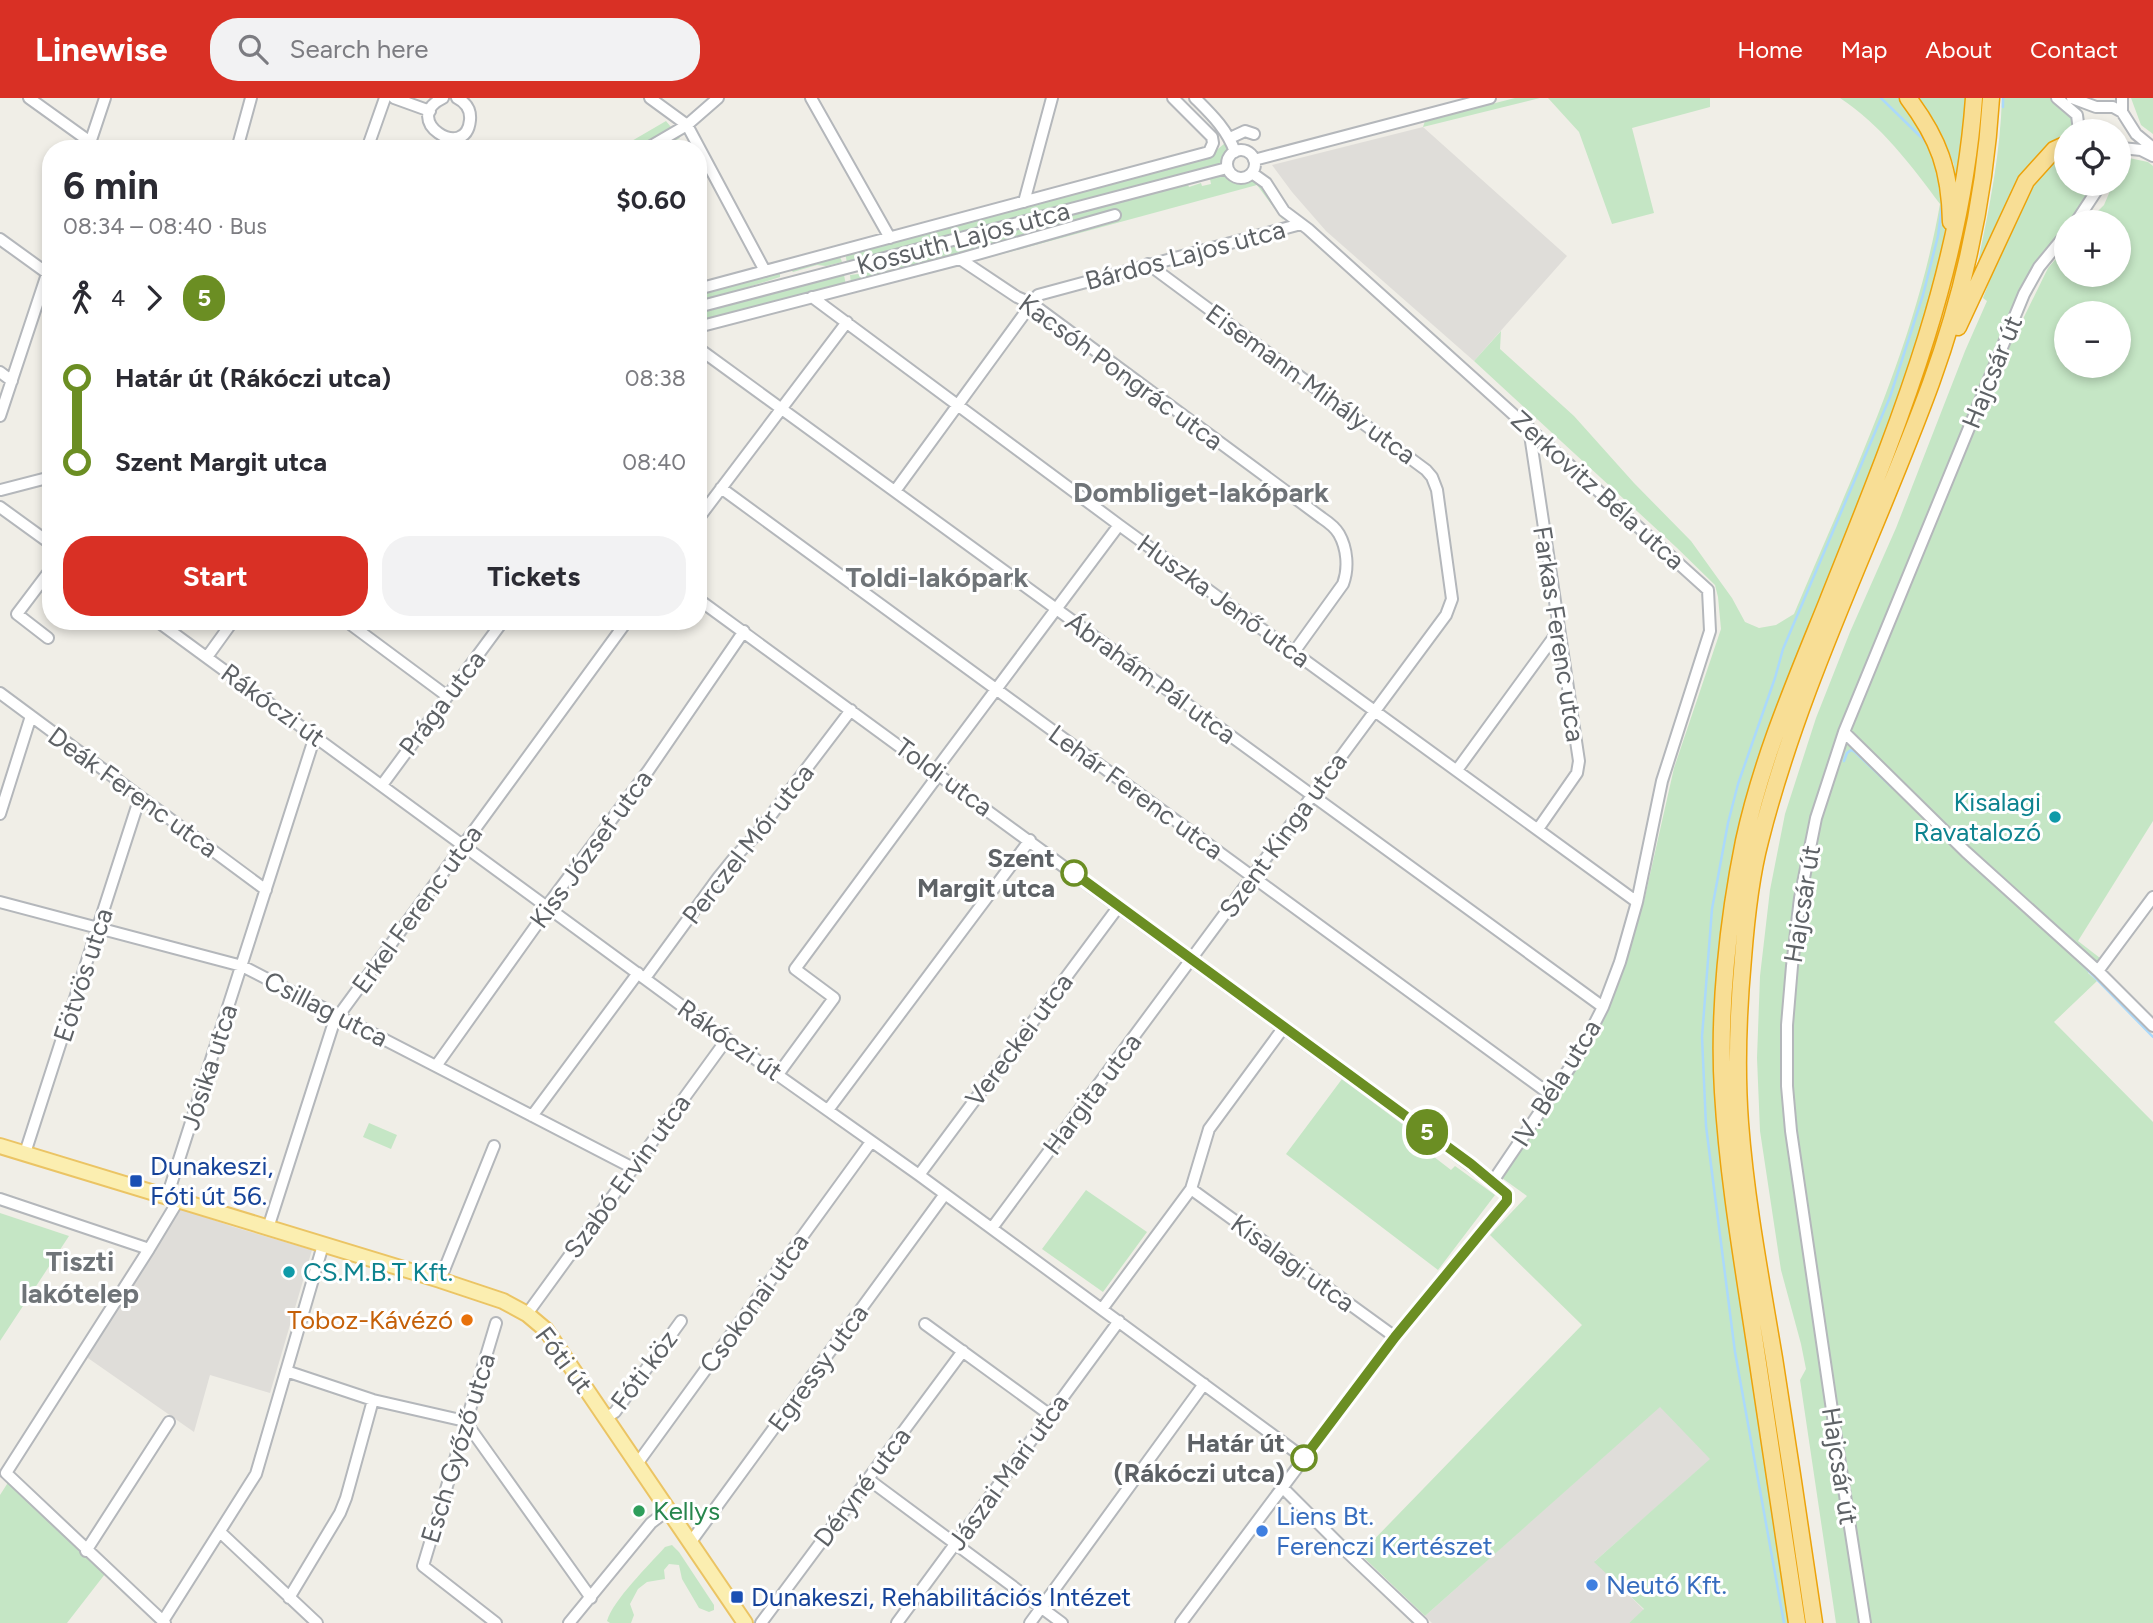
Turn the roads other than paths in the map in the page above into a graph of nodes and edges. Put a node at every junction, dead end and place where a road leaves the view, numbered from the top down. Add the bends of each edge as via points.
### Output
1 (29, 98) edge
2 (105, 98) edge
3 (251, 98) edge
4 (385, 98) edge
5 (394, 98) edge
6 (443, 98) edge
7 (457, 98) edge
8 (650, 98) edge
9 (718, 98) edge
10 (811, 98) edge
11 (1052, 98) edge
12 (1173, 98) edge
13 (1195, 98) edge
14 (1490, 98) edge
15 (1908, 98) edge
16 (1974, 98) edge
17 (1991, 98) edge
18 (2057, 98) edge
19 (2072, 98) edge
20 (2122, 98) edge
21 (2102, 103) edge
22 (430, 111) junction
23 (2122, 112) junction
24 (2078, 119) edge
25 (2084, 119) edge
26 (2125, 119) edge
27 (687, 125) junction
28 (2131, 129) edge
29 (1254, 134) dead end
30 (1230, 138) junction
31 (84, 140) edge
32 (95, 140) edge
33 (239, 140) edge
34 (370, 140) edge
35 (661, 140) edge
36 (695, 140) edge
37 (2153, 148) edge
38 (2054, 150) edge
39 (2131, 150) edge
40 (1235, 152) junction
41 (2153, 156) edge
42 (1254, 160) junction
43 (707, 162) edge
44 (1227, 168) junction
45 (1252, 173) junction
46 (2090, 196) edge
47 (2093, 196) edge
48 (1024, 201) junction
49 (2088, 204) junction
50 (2084, 210) edge
51 (1115, 215) dead end
52 (1301, 224) junction
53 (890, 238) junction
54 (0, 239) edge
55 (2054, 249) edge
56 (1951, 250) junction
57 (960, 259) junction
58 (42, 264) edge
59 (1148, 264) junction
60 (765, 271) junction
61 (707, 287) edge
62 (42, 289) edge
63 (812, 297) junction
64 (1031, 303) junction
65 (707, 305) edge
66 (847, 323) junction
67 (707, 325) edge
68 (707, 357) edge
69 (0, 372) edge
70 (12, 381) junction
71 (1931, 382) junction
72 (957, 405) junction
73 (781, 408) junction
74 (0, 416) edge
75 (1529, 428) junction
76 (42, 479) edge
77 (0, 488) edge
78 (721, 488) junction
79 (895, 491) junction
80 (0, 500) edge
81 (0, 507) edge
82 (707, 507) edge
83 (1119, 525) junction
84 (42, 537) edge
85 (42, 581) edge
86 (707, 605) edge
87 (1056, 609) junction
88 (169, 630) edge
89 (226, 630) edge
90 (358, 630) edge
91 (496, 630) edge
92 (620, 630) edge
93 (1559, 630) junction
94 (744, 631) junction
95 (48, 638) dead end
96 (1294, 652) junction
97 (206, 657) junction
98 (995, 690) junction
99 (0, 694) edge
100 (447, 696) junction
101 (851, 710) junction
102 (1375, 710) junction
103 (31, 716) junction
104 (1844, 732) junction
105 (315, 736) junction
106 (1457, 770) junction
107 (937, 772) junction
108 (382, 785) junction
109 (1312, 796) junction
110 (140, 797) junction
111 (0, 814) edge
112 (1538, 829) junction
113 (1030, 840) junction
114 (464, 845) junction
115 (1252, 876) junction
116 (266, 890) junction
117 (2153, 897) edge
118 (0, 902) edge
119 (1637, 902) junction
120 (547, 906) junction
121 (1119, 906) junction
122 (98, 928) junction
123 (1192, 960) junction
124 (242, 966) junction
125 (2098, 971) junction
126 (642, 976) junction
127 (1603, 1007) junction
128 (338, 1015) junction
129 (2153, 1026) edge
130 (1284, 1027) junction
131 (727, 1039) junction
132 (436, 1066) junction
133 (779, 1073) junction
134 (1551, 1095) junction
135 (828, 1111) junction
136 (532, 1116) junction
137 (871, 1142) junction
138 (0, 1146) edge
139 (494, 1146) dead end
140 (25, 1153) junction
141 (633, 1168) junction
142 (919, 1175) junction
143 (1493, 1181) junction
144 (1191, 1189) junction
145 (945, 1194) junction
146 (171, 1198) junction
147 (0, 1199) edge
148 (268, 1228) junction
149 (992, 1228) junction
150 (323, 1245) junction
151 (149, 1249) junction
152 (440, 1280) junction
153 (1102, 1309) junction
154 (527, 1314) junction
155 (681, 1321) dead end
156 (1119, 1321) junction
157 (496, 1323) dead end
158 (925, 1324) dead end
159 (1395, 1337) junction
160 (963, 1351) junction
161 (286, 1371) junction
162 (1204, 1384) junction
163 (373, 1400) junction
164 (1050, 1415) junction
165 (607, 1418) junction
166 (465, 1421) junction
167 (169, 1422) dead end
168 (1304, 1458) junction
169 (637, 1464) junction
170 (868, 1479) junction
171 (1282, 1487) junction
172 (668, 1510) junction
173 (220, 1532) junction
174 (690, 1543) junction
175 (956, 1544) junction
176 (86, 1551) junction
177 (289, 1598) junction
178 (591, 1598) junction
179 (1041, 1607) junction
180 (164, 1622) edge
181 (317, 1623) edge
182 (496, 1623) edge
183 (569, 1623) edge
184 (745, 1623) edge
185 (761, 1623) edge
186 (897, 1623) edge
187 (1030, 1623) edge
188 (1062, 1623) edge
189 (1181, 1623) edge
190 (1422, 1623) edge
191 (1797, 1623) edge
192 (1814, 1623) edge
193 (1865, 1623) edge

1 - 31 street
2 - 32 street
3 - 33 street
4 - 34 street
5 - 22 street
6 - 22 street
7 - 22 street via 471,116 467,129 457,137 444,137 433,130
8 - 27 street
9 - 27 street
10 - 53 street
11 - 48 street
12 - 48 street, Kossuth Lajos utca via 1212,137 1209,152
13 - 30 street
14 - 42 street
15 - 56 highway via 1943,158 1950,193
16 - 56 highway
17 - 71 highway via 1973,230
18 - 24 street
19 - 21 street
20 - 23 street
21 - 23 street
21 - 25 street
23 - 26 street
27 - 35 street
27 - 36 street
28 - 37 street
29 - 30 street via 1245,131
30 - 40 street
38 - 71 highway via 2026,181
39 - 41 street
40 - 42 street via 1248,152
40 - 44 street
42 - 45 street
43 - 60 street
44 - 45 street via 1240,179
44 - 65 street, Kossuth Lajos utca
45 - 52 street, Zerkovitz Béla utca
46 - 49 street
47 - 49 street
48 - 53 street, Kossuth Lajos utca
49 - 50 street
51 - 57 street
52 - 59 street, Bárdos Lajos utca
52 - 75 street, Zerkovitz Béla utca
53 - 60 street, Kossuth Lajos utca
54 - 58 street
55 - 104 street, Hajcsár út via 2020,304
56 - 191 highway via 1899,420 1771,742 1730,917 1723,1001 1725,1122
57 - 63 street
57 - 64 street, Kacsóh Pongrác utca
59 - 64 street, Bárdos Lajos utca via 1038,295
59 - 102 street, Eisemann Mihály utca via 1432,477 1452,599 1446,615
60 - 61 street, Kossuth Lajos utca
62 - 70 street
63 - 66 street, Huszka Jenő utca
63 - 67 street
64 - 72 street
64 - 96 street, Kacsóh Pongrác utca via 1338,532 1347,573 1343,584
66 - 72 street, Huszka Jenő utca
66 - 73 street
68 - 73 street, Ábrahám Pál utca
69 - 70 street
70 - 74 street
71 - 192 highway via 1800,710 1759,843 1746,921 1739,1000 1745,1171
72 - 79 street
72 - 83 street, Huszka Jenő utca
73 - 78 street
73 - 79 street, Ábrahám Pál utca
75 - 93 street, Farkas Ferenc utca
75 - 119 street, Zerkovitz Béla utca via 1709,595 1710,631 1662,781
76 - 77 street
77 - 80 street
78 - 82 street
78 - 98 street, Lehár Ferenc utca
79 - 87 street, Ábrahám Pál utca
81 - 84 street
83 - 87 street
83 - 96 street, Huszka Jenő utca
85 - 95 street via 17,614
86 - 94 street, Toldi utca
87 - 98 street
87 - 109 street, Ábrahám Pál utca
88 - 97 street, Rákóczi út
89 - 97 street
90 - 100 street
91 - 100 street, Prága utca
92 - 114 street, Erkel Ferenc utca
93 - 106 street
93 - 112 street, Farkas Ferenc utca via 1579,761 1577,773
94 - 101 street, Toldi utca
94 - 120 street, Kiss József utca
96 - 102 street, Huszka Jenő utca
97 - 105 street, Rákóczi út
98 - 107 street
98 - 115 street, Lehár Ferenc utca
99 - 103 street, Deák Ferenc utca
100 - 108 street, Prága utca
101 - 107 street, Toldi utca
101 - 126 street, Perczel Mór utca
102 - 106 street, Huszka Jenő utca
102 - 109 street, Szent Kinga utca
103 - 110 street, Deák Ferenc utca
103 - 111 street
104 - 125 street via 1966,852
104 - 193 street, Hajcsár út via 1816,818 1800,898 1787,1025 1787,1086
105 - 108 street, Rákóczi út
105 - 116 street, Jósika utca
106 - 112 street, Huszka Jenő utca
107 - 113 street, Toldi utca
107 - 133 street via 794,969 834,998
108 - 114 street, Rákóczi út
109 - 115 street, Szent Kinga utca
109 - 127 street, Ábrahám Pál utca
110 - 116 street, Deák Ferenc utca
110 - 122 street, Eötvös utca
112 - 119 street, Huszka Jenő utca
113 - 121 street, Toldi utca
113 - 135 street
114 - 120 street, Rákóczi út
114 - 128 street, Erkel Ferenc utca
115 - 123 street, Szent Kinga utca
115 - 134 street, Lehár Ferenc utca
116 - 124 street, Jósika utca
117 - 125 street
118 - 122 street, Csillag utca
119 - 127 street, IV. Béla utca
120 - 126 street, Rákóczi út
120 - 132 street, Kiss József utca
121 - 123 street, Toldi utca
121 - 142 street, Vereckei utca
122 - 124 street, Csillag utca
122 - 140 street, Eötvös utca
123 - 130 street, Toldi utca
123 - 149 street, Hargita utca
124 - 128 street, Csillag utca
124 - 146 street, Jósika utca
125 - 129 street
126 - 131 street, Rákóczi út
126 - 136 street, Perczel Mór utca
127 - 134 street, IV. Béla utca
128 - 132 street, Csillag utca
128 - 148 street, Erkel Ferenc utca
130 - 143 street, Toldi utca
130 - 144 street via 1209,1129
131 - 133 street, Rákóczi út
131 - 141 street, Szabó Ervin utca
132 - 136 street, Csillag utca
133 - 135 street, Rákóczi út
134 - 143 street, IV. Béla utca
135 - 137 street, Rákóczi út
136 - 141 street, Csillag utca
137 - 142 street, Rákóczi út
137 - 169 street, Csokonai utca
138 - 140 main road, Fóti út
139 - 152 street
140 - 146 main road, Fóti út
141 - 154 street, Szabó Ervin utca
142 - 145 street, Rákóczi út
143 - 159 street via 1507,1194 1507,1201
144 - 153 street
144 - 159 street, Kisalagi utca
145 - 149 street, Rákóczi út
145 - 174 street, Egressy utca
146 - 148 main road, Fóti út
146 - 151 street, Jósika utca via 175,1206
147 - 151 street
148 - 150 main road, Fóti út
149 - 153 street, Rákóczi út
150 - 152 main road, Fóti út
150 - 161 street
151 - 176 street, Jósika utca via 6,1473
152 - 154 main road, Fóti út
153 - 156 street, Rákóczi út
154 - 165 main road, Fóti út via 545,1330
155 - 165 street, Fóti köz
156 - 162 street, Rákóczi út
156 - 164 street, Jászai Mari utca
157 - 166 street, Esch Győző utca
158 - 160 street
159 - 168 street
160 - 164 street
160 - 170 street, Déryné utca
161 - 163 street
161 - 173 street via 256,1474
162 - 168 street, Rákóczi út
162 - 179 street
163 - 166 street
163 - 177 street via 340,1513
164 - 175 street, Jászai Mari utca
165 - 169 main road, Fóti út
166 - 178 street
166 - 182 street, Esch Győző utca via 423,1566
167 - 176 street
168 - 171 street
169 - 172 main road, Fóti út
170 - 175 street
170 - 185 street, Déryné utca
171 - 189 street
171 - 190 street
172 - 174 main road, Fóti út
172 - 178 street via 651,1523
173 - 177 street
173 - 180 street
174 - 184 main road, Fóti út
175 - 179 street
175 - 186 street, Jászai Mari utca
176 - 180 street
177 - 181 street
178 - 183 street
179 - 187 street
179 - 188 street

